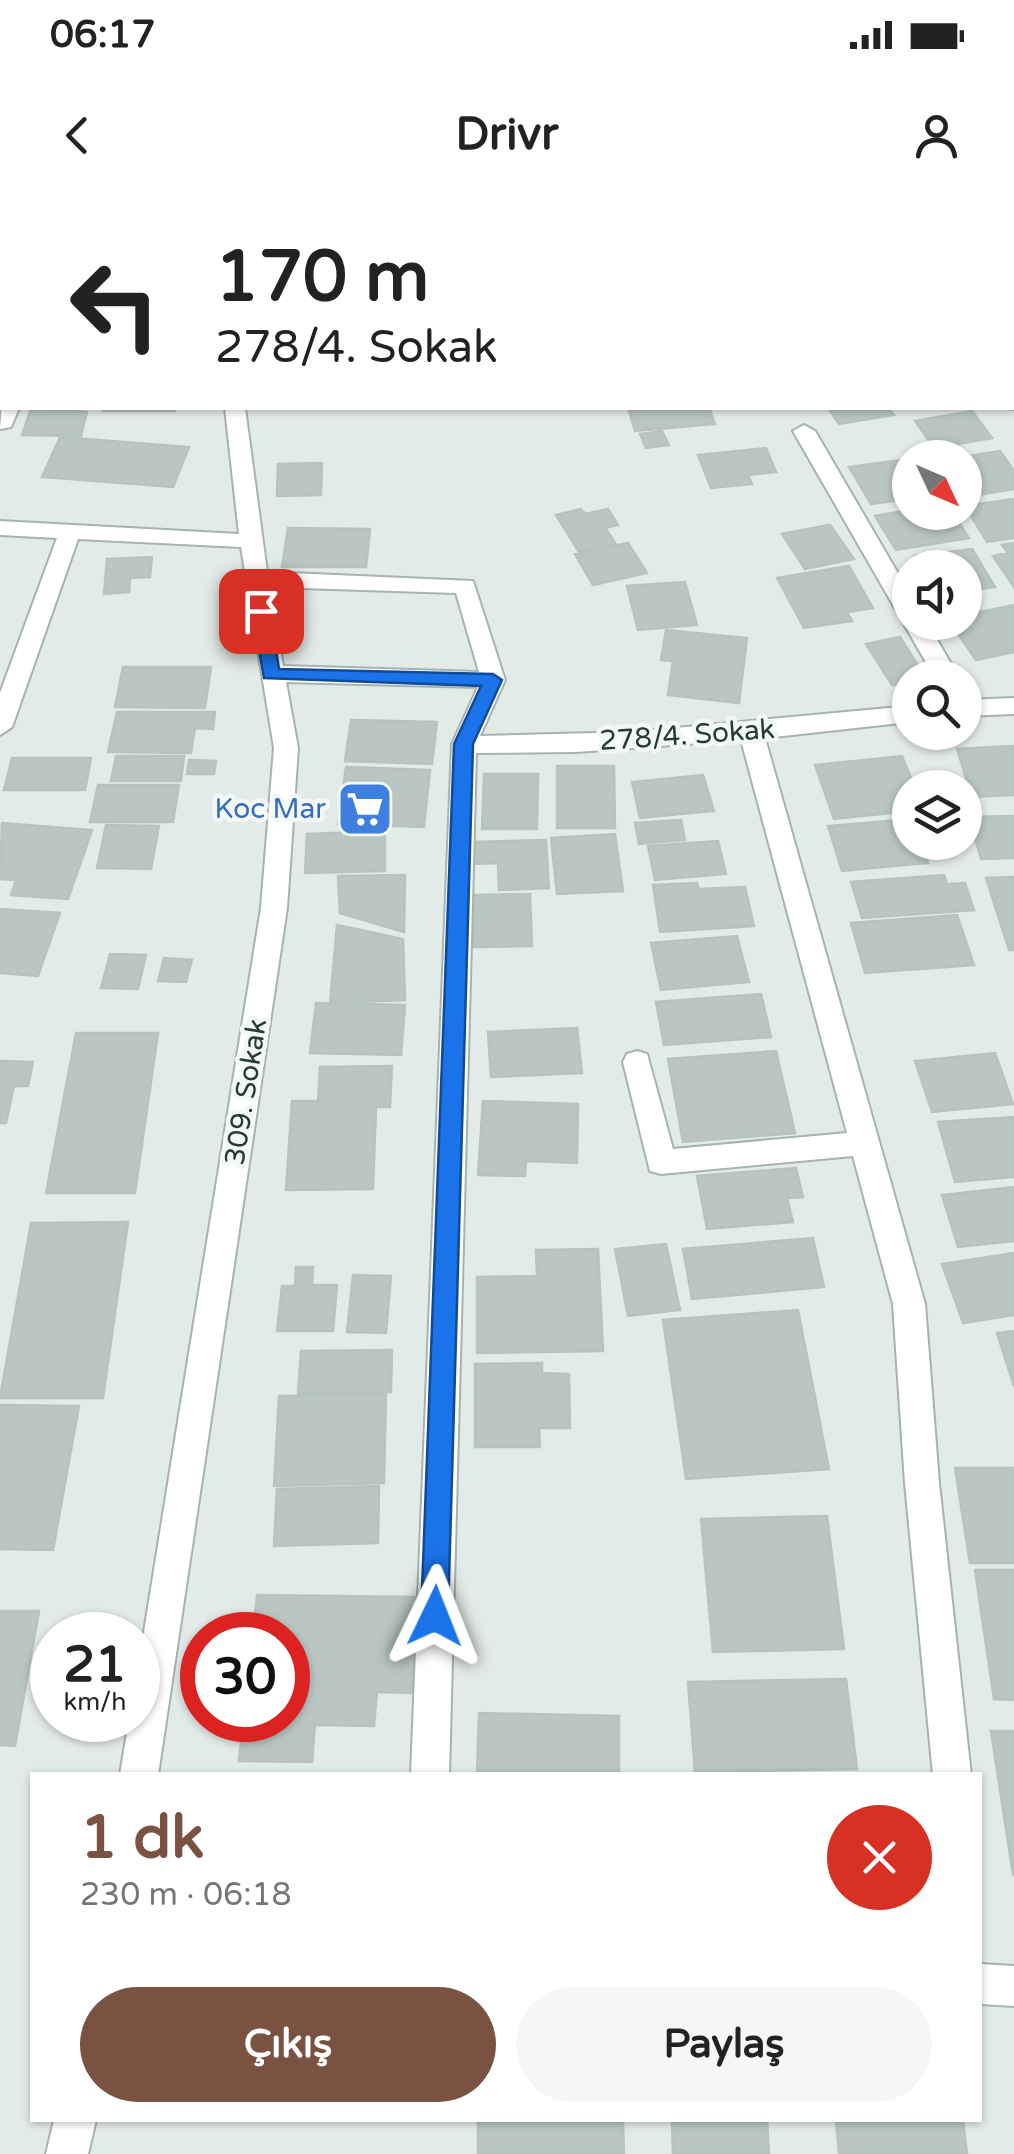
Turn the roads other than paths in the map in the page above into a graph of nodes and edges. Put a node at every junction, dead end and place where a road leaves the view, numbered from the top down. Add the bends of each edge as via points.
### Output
1 (235, 410) edge
2 (804, 431) dead end
3 (0, 528) edge
4 (69, 534) junction
5 (252, 541) junction
6 (256, 579) junction
7 (892, 583) edge
8 (271, 674) junction
9 (493, 680) junction
10 (1014, 706) edge
11 (982, 707) edge
12 (892, 716) edge
13 (0, 728) edge
14 (751, 732) junction
15 (464, 744) junction
16 (637, 1062) dead end
17 (864, 1143) junction
18 (138, 1772) edge
19 (430, 1772) edge
20 (952, 1772) edge
21 (982, 1984) edge
22 (1014, 1986) edge
23 (74, 2122) edge
24 (66, 2154) edge

1 - 5 street, 309. Sokak
2 - 7 street
3 - 4 street
4 - 5 street
4 - 13 street
5 - 6 street, 309. Sokak
6 - 8 street, 309. Sokak
6 - 9 street via 465,586
8 - 9 street
8 - 18 street, 309. Sokak via 286,748 274,908
9 - 15 street
10 - 11 street
12 - 14 street, 278/4. Sokak
14 - 15 street, 278/4. Sokak
14 - 17 street
15 - 19 street
16 - 17 street via 661,1162
17 - 20 street via 908,1304
21 - 22 street
23 - 24 street

